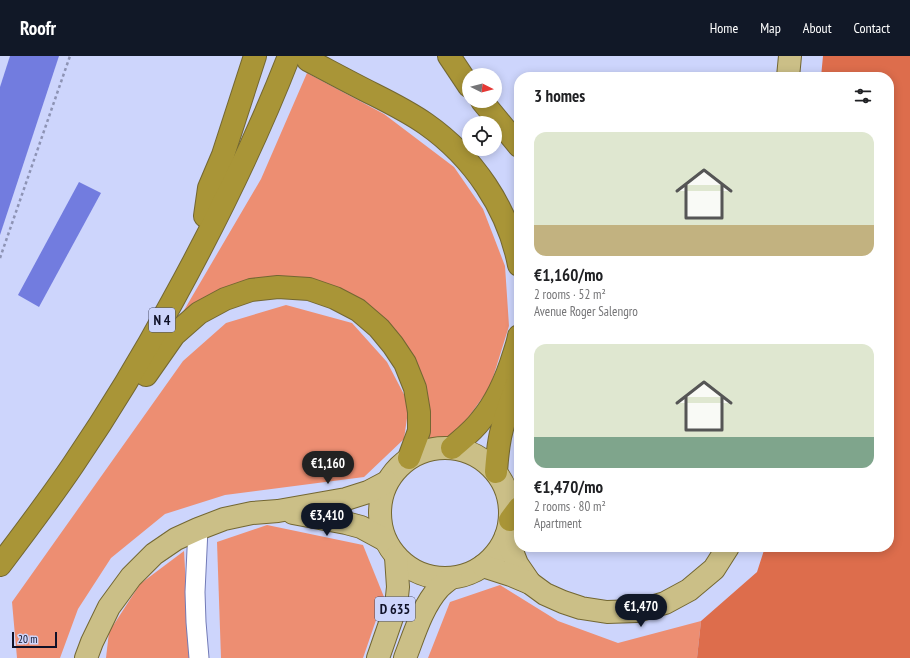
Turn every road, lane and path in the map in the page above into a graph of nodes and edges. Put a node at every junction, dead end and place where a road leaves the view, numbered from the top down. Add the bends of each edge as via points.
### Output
1 (70, 56) edge
2 (255, 56) edge
3 (276, 56) edge
4 (449, 56) edge
5 (790, 56) edge
6 (305, 57) edge
7 (788, 72) edge
8 (462, 76) edge
9 (488, 108) edge
10 (514, 140) edge
11 (462, 143) edge
12 (475, 156) edge
13 (514, 215) edge
14 (205, 216) junction
15 (514, 244) edge
16 (0, 258) edge
17 (514, 354) edge
18 (514, 393) edge
19 (452, 448) junction
20 (409, 458) junction
21 (73, 465) junction
22 (496, 472) junction
23 (386, 482) junction
24 (278, 511) junction
25 (511, 521) edge
26 (198, 529) junction
27 (514, 542) edge
28 (0, 547) edge
29 (391, 548) junction
30 (515, 552) edge
31 (725, 552) edge
32 (0, 565) edge
33 (482, 566) junction
34 (451, 578) junction
35 (530, 583) junction
36 (86, 658) edge
37 (199, 658) edge
38 (378, 658) edge
39 (405, 658) edge

1 - 16 path
2 - 14 highway via 223,155 209,188
3 - 14 highway, N 4
4 - 8 highway
5 - 7 main road
6 - 11 highway via 405,101
6 - 15 highway via 402,109 447,140 481,178 503,215
6 - 21 highway, N 4 via 275,92 239,174 192,265 149,344
9 - 10 highway
12 - 13 highway via 488,171
14 - 28 highway, N 4 via 136,343 94,412 50,479
17 - 19 highway via 503,385 482,420
18 - 22 highway via 501,431
19 - 20 main road via 430,449
19 - 22 main road via 476,456
20 - 21 highway via 418,431 420,412 415,388 405,363 393,345 379,328 358,310 335,298 309,289 278,287 251,290 225,299 199,313 174,334 92,451
20 - 23 main road via 396,468
21 - 32 highway, N 4
22 - 25 main road via 509,503
23 - 24 main road via 368,492 346,499
23 - 29 main road via 379,510 380,526
24 - 26 main road via 224,519
24 - 29 main road via 361,527
25 - 27 main road
25 - 33 main road via 496,553
26 - 36 main road via 176,539 154,554 131,577 109,607
26 - 37 lane via 195,592
29 - 34 main road via 408,567 421,574
29 - 38 main road, D 635 via 398,587 396,606
30 - 35 main road via 517,564
31 - 35 main road via 714,569 689,590 665,603 637,611 607,612 581,608 545,594
33 - 34 main road via 473,572
33 - 35 main road
34 - 39 main road, D 635 via 430,600

